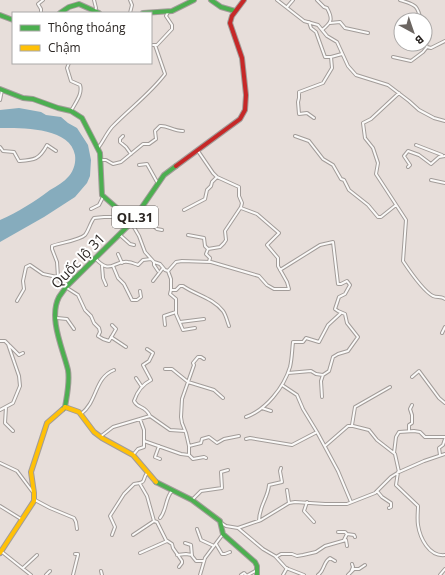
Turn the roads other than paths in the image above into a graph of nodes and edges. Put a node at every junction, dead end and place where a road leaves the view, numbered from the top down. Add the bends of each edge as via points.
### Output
1 (43, 0) edge
2 (94, 0) edge
3 (130, 0) edge
4 (194, 0) edge
5 (211, 0) edge
6 (244, 0) edge
7 (277, 0) edge
8 (292, 0) edge
9 (317, 0) edge
10 (400, 0) edge
11 (88, 7) junction
12 (287, 7) junction
13 (237, 9) junction
14 (169, 11) junction
15 (42, 12) edge
16 (62, 12) edge
17 (87, 12) edge
18 (97, 12) edge
19 (130, 12) edge
20 (152, 12) edge
21 (419, 12) edge
22 (0, 15) edge
23 (12, 20) edge
24 (309, 22) junction
25 (330, 24) junction
26 (322, 30) junction
27 (368, 33) dead end
28 (445, 41) edge
29 (155, 45) joint
30 (433, 48) edge
31 (423, 52) edge
32 (342, 54) junction
33 (331, 57) junction
34 (393, 57) dead end
35 (69, 64) edge
36 (1, 89) edge
37 (399, 93) junction
38 (0, 100) edge
39 (71, 111) junction
40 (314, 118) dead end
41 (445, 121) edge
42 (183, 131) dead end
43 (123, 136) dead end
44 (295, 136) dead end
45 (416, 144) dead end
46 (0, 147) edge
47 (98, 148) junction
48 (197, 150) junction
49 (56, 151) dead end
50 (131, 154) junction
51 (444, 156) edge
52 (101, 160) junction
53 (139, 165) dead end
54 (408, 167) dead end
55 (217, 177) junction
56 (431, 180) dead end
57 (157, 182) junction
58 (445, 184) edge
59 (103, 197) junction
60 (396, 205) junction
61 (241, 208) junction
62 (91, 209) dead end
63 (184, 210) dead end
64 (138, 213) junction
65 (124, 217) junction
66 (130, 223) junction
67 (162, 230) dead end
68 (119, 234) junction
69 (188, 235) dead end
70 (134, 245) dead end
71 (208, 249) junction
72 (118, 254) dead end
73 (95, 258) junction
74 (151, 259) junction
75 (154, 262) junction
76 (210, 262) junction
77 (122, 263) junction
78 (102, 266) junction
79 (113, 266) junction
80 (163, 268) junction
81 (280, 270) junction
82 (158, 271) dead end
83 (168, 271) junction
84 (58, 277) junction
85 (153, 281) dead end
86 (106, 285) dead end
87 (66, 287) junction
88 (171, 290) junction
89 (140, 291) dead end
90 (445, 299) edge
91 (16, 301) dead end
92 (176, 312) junction
93 (341, 313) junction
94 (56, 318) junction
95 (204, 319) dead end
96 (180, 322) junction
97 (112, 325) dead end
98 (165, 325) dead end
99 (229, 326) dead end
100 (445, 327) edge
101 (195, 328) dead end
102 (74, 329) dead end
103 (442, 333) dead end
104 (111, 338) junction
105 (0, 341) edge
106 (9, 345) junction
107 (126, 346) dead end
108 (147, 349) dead end
109 (23, 353) dead end
110 (204, 359) dead end
111 (165, 369) dead end
112 (114, 370) dead end
113 (288, 373) junction
114 (323, 375) junction
115 (412, 377) dead end
116 (136, 378) dead end
117 (188, 382) junction
118 (282, 385) junction
119 (142, 387) junction
120 (390, 387) dead end
121 (322, 397) dead end
122 (222, 398) dead end
123 (445, 404) edge
124 (412, 405) dead end
125 (6, 407) junction
126 (65, 407) junction
127 (262, 408) junction
128 (0, 410) edge
129 (271, 411) dead end
130 (81, 414) junction
131 (150, 416) junction
132 (246, 417) dead end
133 (140, 419) junction
134 (352, 425) junction
135 (13, 431) dead end
136 (185, 431) junction
137 (409, 431) junction
138 (317, 432) junction
139 (239, 436) dead end
140 (100, 437) junction
141 (445, 438) edge
142 (246, 439) dead end
143 (144, 441) junction
144 (159, 446) junction
145 (189, 446) junction
146 (325, 446) junction
147 (394, 453) junction
148 (445, 454) edge
149 (132, 455) junction
150 (189, 455) junction
151 (440, 455) junction
152 (206, 458) dead end
153 (160, 459) dead end
154 (0, 463) edge
155 (281, 468) dead end
156 (228, 470) dead end
157 (398, 472) junction
158 (147, 473) junction
159 (140, 484) junction
160 (173, 490) junction
161 (287, 490) dead end
162 (377, 491) junction
163 (35, 494) junction
164 (34, 500) junction
165 (192, 500) junction
166 (307, 502) junction
167 (351, 502) junction
168 (289, 503) junction
169 (0, 506) edge
170 (389, 508) dead end
171 (160, 518) dead end
172 (22, 520) junction
173 (154, 521) junction
174 (220, 521) junction
175 (259, 521) junction
176 (314, 522) dead end
177 (238, 528) junction
178 (77, 529) dead end
179 (197, 530) dead end
180 (338, 532) dead end
181 (223, 534) junction
182 (346, 534) junction
183 (112, 535) dead end
184 (134, 535) dead end
185 (355, 537) dead end
186 (344, 540) junction
187 (167, 541) junction
188 (185, 543) dead end
189 (216, 544) junction
190 (214, 546) junction
191 (347, 546) dead end
192 (1, 550) edge
193 (230, 552) dead end
194 (140, 553) dead end
195 (75, 554) dead end
196 (38, 555) dead end
197 (177, 555) junction
198 (192, 555) junction
199 (445, 555) edge
200 (276, 557) junction
201 (204, 561) junction
202 (335, 561) dead end
203 (352, 564) dead end
204 (365, 565) dead end
205 (179, 566) dead end
206 (23, 568) junction
207 (287, 568) junction
208 (445, 569) edge
209 (50, 571) dead end
210 (101, 571) dead end
211 (257, 572) edge
212 (296, 572) junction
213 (351, 572) junction
214 (32, 575) edge
215 (46, 575) edge
216 (73, 575) edge
217 (102, 575) edge
218 (200, 575) edge
219 (241, 575) edge
220 (247, 575) edge
221 (283, 575) edge
222 (295, 575) edge
223 (304, 575) edge
224 (318, 575) edge
225 (348, 575) edge
226 (440, 575) edge

1 - 15 street via 38,4
2 - 18 street
3 - 19 street
4 - 14 main road via 174,11
5 - 13 main road via 221,7
6 - 13 main road, Quốc lộ 31 / QL.31
7 - 12 street
8 - 12 street
9 - 25 street via 330,13
10 - 21 street via 415,5
11 - 16 main road via 76,4
11 - 17 street
11 - 18 main road
12 - 24 street
13 - 48 main road, Quốc lộ 31 / QL.31 via 230,24 242,58 245,110 238,122
14 - 20 main road
14 - 29 street via 166,16 172,29
22 - 23 main road
24 - 26 street via 318,25
24 - 33 street via 316,32 325,57
25 - 26 street
25 - 27 street via 340,22 345,28
26 - 32 street via 337,42
28 - 30 street
29 - 47 street via 165,74 112,127
31 - 34 street via 411,61
32 - 33 street
32 - 37 street via 356,75 387,84
33 - 40 street via 332,68 325,82 299,92 299,114 307,113
35 - 39 street via 67,68 71,81 81,88
36 - 38 street
36 - 39 main road
37 - 41 street via 419,110
37 - 60 street via 363,125 365,138 373,148 378,163 376,174
39 - 47 main road via 84,120
42 - 50 street via 158,126 155,130 156,139 149,144 142,144
43 - 50 street via 120,142
44 - 60 street via 310,141 322,158 333,165 349,190 368,204 378,217
45 - 51 street
46 - 49 street via 3,151 13,152 19,161 37,158 47,145
47 - 52 main road
48 - 55 street
48 - 57 main road, Quốc lộ 31 / QL.31
50 - 52 street via 118,163 112,164
51 - 54 street via 431,164 408,151 404,156
52 - 59 main road via 100,187
53 - 57 street via 147,164
55 - 61 street via 239,187
55 - 63 street via 207,190 205,199
56 - 58 street
57 - 64 main road, Quốc lộ 31 / QL.31
59 - 62 street via 99,205
59 - 65 main road
60 - 90 street via 406,220 403,261 427,291 433,296
61 - 71 street via 225,231 224,243
61 - 81 street via 257,214 279,233 267,245 278,258
64 - 66 main road, Quốc lộ 31 / QL.31
64 - 67 street via 157,229
65 - 66 main road
65 - 84 street via 94,218 86,234 80,239 52,246
66 - 68 main road, Quốc lộ 31 / QL.31
66 - 74 street
68 - 70 street
68 - 73 main road, Quốc lộ 31 / QL.31
69 - 71 street via 204,238
71 - 76 street via 206,254
72 - 77 street
73 - 78 street
73 - 87 main road, Quốc lộ 31 / QL.31
74 - 75 street
74 - 77 street via 143,260 138,265
75 - 80 street
75 - 82 street
76 - 81 street via 259,276 274,290 289,289
76 - 83 street via 176,262
77 - 79 street
78 - 79 street
78 - 86 street via 102,278
79 - 89 street via 133,301 141,296
80 - 83 street
80 - 85 street
81 - 93 street via 320,245 333,242 338,284 347,280 350,285 336,304 336,309
83 - 88 street
84 - 87 street
84 - 91 street via 46,276 32,265 26,267 24,288
87 - 94 main road, Quốc lộ 31 / QL.31 via 58,298
87 - 104 street via 78,295 85,310 99,328 99,337 108,342
88 - 92 street via 170,295 176,300
88 - 99 street via 182,286 215,302 224,312
92 - 96 street
92 - 98 street via 164,316
93 - 113 street via 328,325 319,342 306,338 303,342 293,342
93 - 114 street via 345,314 347,323 358,338 348,351 333,357 329,371
94 - 102 street via 68,320
94 - 126 main road, Quốc lộ 31 / QL.31 via 58,337 68,371
95 - 96 street
96 - 101 street via 184,331
97 - 104 street via 116,328
100 - 103 street
104 - 107 street
105 - 106 street via 6,341
106 - 109 street via 20,355
106 - 125 street via 20,384 14,402
108 - 119 street via 153,353 143,365 151,380
110 - 117 street via 195,359
111 - 117 street via 172,369
112 - 130 street via 100,381 91,404
113 - 114 street via 311,371
113 - 118 street
114 - 121 street
115 - 123 street via 419,371
116 - 119 street
117 - 122 street via 214,390
117 - 136 street via 182,399 181,420
118 - 127 street
118 - 138 street via 297,395
119 - 131 street via 136,395 135,402 137,406 146,409
120 - 134 street via 356,406
124 - 137 street via 412,423 409,425
125 - 128 street
125 - 135 street via 5,423
126 - 130 main road
126 - 163 main road via 60,414 48,421 30,474
127 - 129 street
127 - 132 street
130 - 140 main road
131 - 133 street
131 - 136 street via 170,430
133 - 140 street via 113,427
133 - 143 street
134 - 146 street
134 - 147 street via 370,431
136 - 145 street
137 - 141 street via 420,432 425,437
137 - 147 street via 397,434
138 - 142 street via 291,446
138 - 146 street
139 - 145 street via 217,443 205,438 201,443
140 - 149 main road
141 - 151 street via 439,448
143 - 144 street
143 - 149 street via 144,448 138,449
144 - 150 street
144 - 153 street via 155,458
145 - 150 street
146 - 167 street
147 - 157 street
148 - 151 street
149 - 158 main road
150 - 152 street via 193,459
151 - 157 street
154 - 163 street via 18,472
155 - 175 street via 282,482 269,485 260,508
156 - 165 street via 221,472 222,488 201,491
157 - 162 street
157 - 199 street via 396,485 418,506 418,524 424,541 432,552
158 - 159 street via 145,480
158 - 160 main road via 155,482
159 - 173 street via 147,496
159 - 183 street via 135,484 129,489 110,516 115,527
160 - 165 main road
160 - 171 street via 168,496
161 - 168 street
162 - 167 street
162 - 170 street via 391,502 392,507
163 - 164 main road
164 - 172 main road
164 - 178 street via 74,518
165 - 174 main road
166 - 167 street
166 - 168 street
166 - 176 street via 304,511
168 - 175 street
169 - 172 street
172 - 192 main road
173 - 184 street
173 - 187 street
174 - 177 street via 226,526
174 - 181 main road
175 - 177 street
177 - 200 street
179 - 190 street via 201,540
180 - 182 street
181 - 189 street
181 - 211 main road via 255,562
182 - 185 street
182 - 186 street
186 - 191 street
186 - 200 street via 316,552 297,556 281,554
187 - 194 street
187 - 197 street via 172,544
188 - 198 street via 191,545
189 - 190 street
189 - 193 street via 222,554
190 - 201 street
192 - 206 street
195 - 216 street via 78,555
196 - 206 street
197 - 198 street
197 - 205 street via 182,562
198 - 201 street via 196,561
200 - 207 street
201 - 218 street
202 - 224 street via 328,559
203 - 213 street
204 - 213 street
206 - 214 street
207 - 212 street
207 - 221 street
208 - 226 street
209 - 215 street
210 - 217 street
211 - 220 street
212 - 222 street
212 - 223 street
213 - 225 street
219 - 220 street

